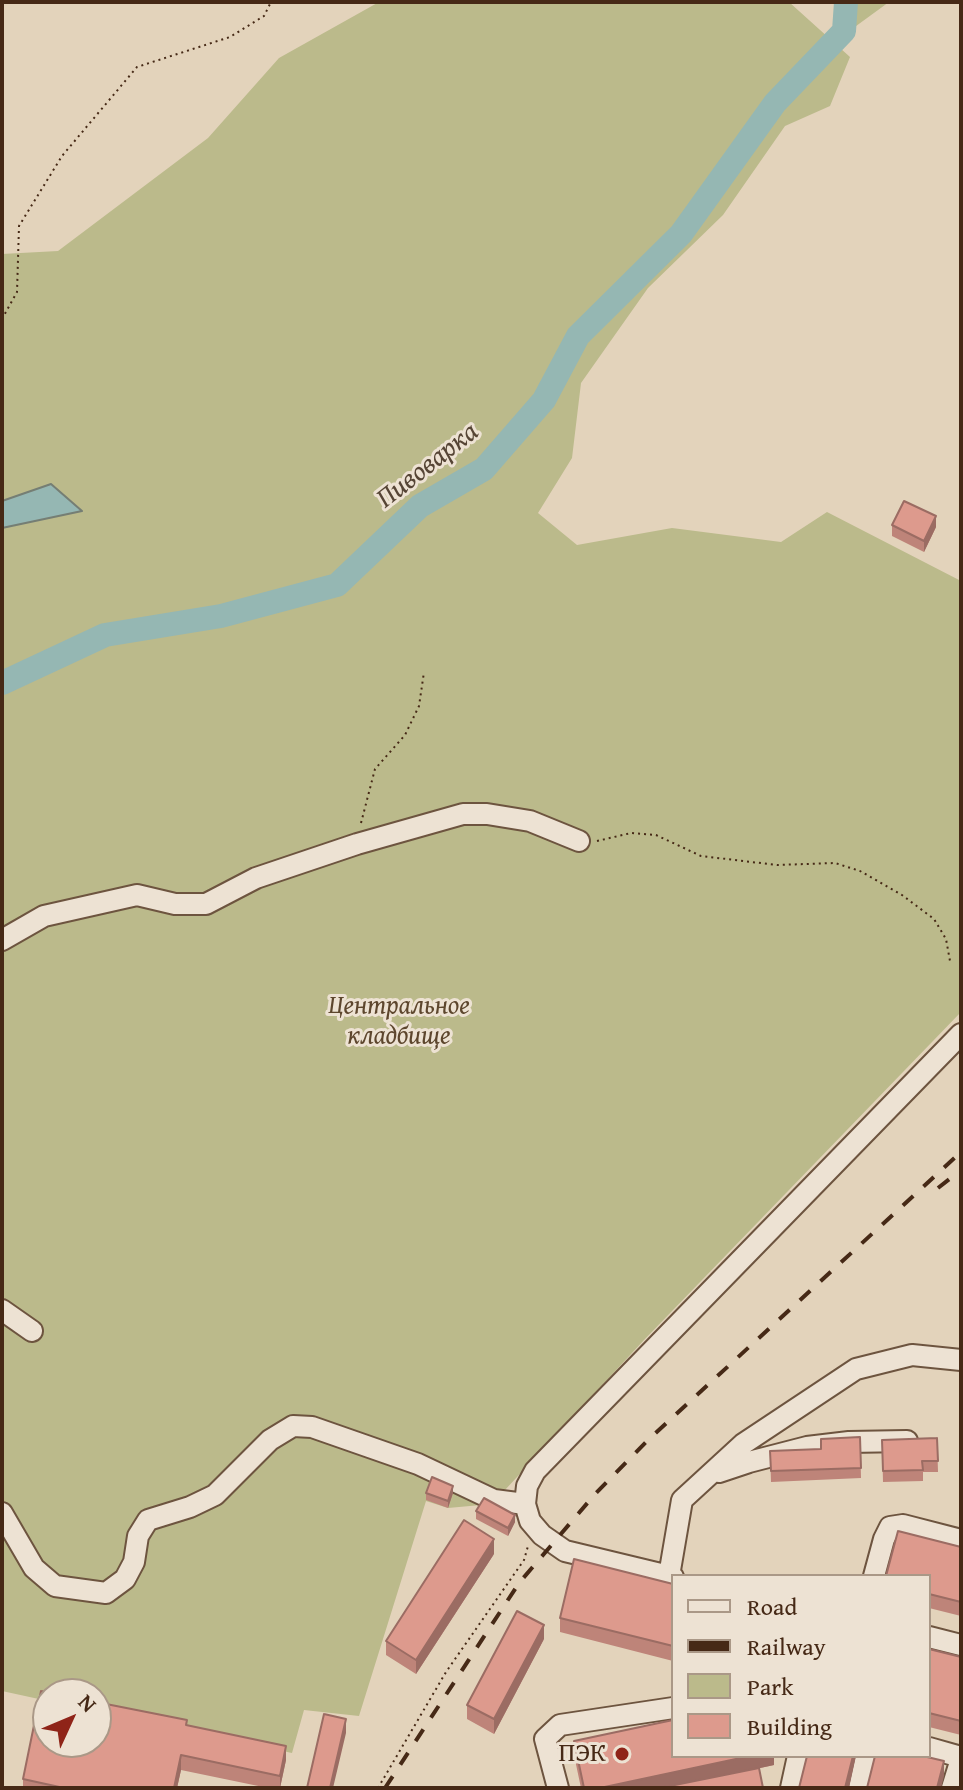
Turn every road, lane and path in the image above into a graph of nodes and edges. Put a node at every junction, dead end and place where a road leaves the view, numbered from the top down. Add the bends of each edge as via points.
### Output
1 (271, 2) edge
2 (2, 319) edge
3 (424, 672) dead end
4 (579, 841) joint
5 (357, 844) junction
6 (2, 940) edge
7 (950, 961) dead end
8 (961, 1034) edge
9 (2, 1310) edge
10 (32, 1331) dead end
11 (961, 1360) edge
12 (919, 1441) edge
13 (708, 1476) junction
14 (528, 1512) junction
15 (2, 1513) edge
16 (961, 1540) edge
17 (671, 1574) edge
18 (875, 1574) edge
19 (671, 1576) edge
20 (931, 1638) edge
21 (961, 1645) edge
22 (671, 1708) edge
23 (931, 1749) edge
24 (798, 1758) edge
25 (866, 1758) edge
26 (961, 1758) edge
27 (378, 1788) edge
28 (558, 1788) edge
29 (791, 1788) edge
30 (859, 1788) edge
31 (952, 1788) edge

1 - 2 path via 264,16 230,37 137,67 62,156 19,226 17,292
3 - 5 path via 419,706 405,735 375,769
4 - 5 street via 530,821 463,814
4 - 7 path via 656,835 701,856 777,865 835,863 860,871 934,919 946,939
5 - 6 street via 256,878 206,904 175,904 137,895 44,916
8 - 14 street via 535,1471 527,1486
9 - 10 street
11 - 13 street via 912,1355 856,1369 743,1444
12 - 13 street via 807,1447
13 - 17 street via 682,1500
14 - 15 street via 418,1464 312,1427 293,1426 270,1440 215,1495 148,1520 125,1579 106,1593 55,1586 34,1568
14 - 19 street via 542,1535 565,1551
14 - 27 path via 530,1541 524,1560 446,1672
16 - 18 street via 903,1525 890,1527
20 - 21 street
22 - 28 street via 560,1725 545,1739
23 - 26 street
24 - 29 street
25 - 30 street
26 - 31 street

